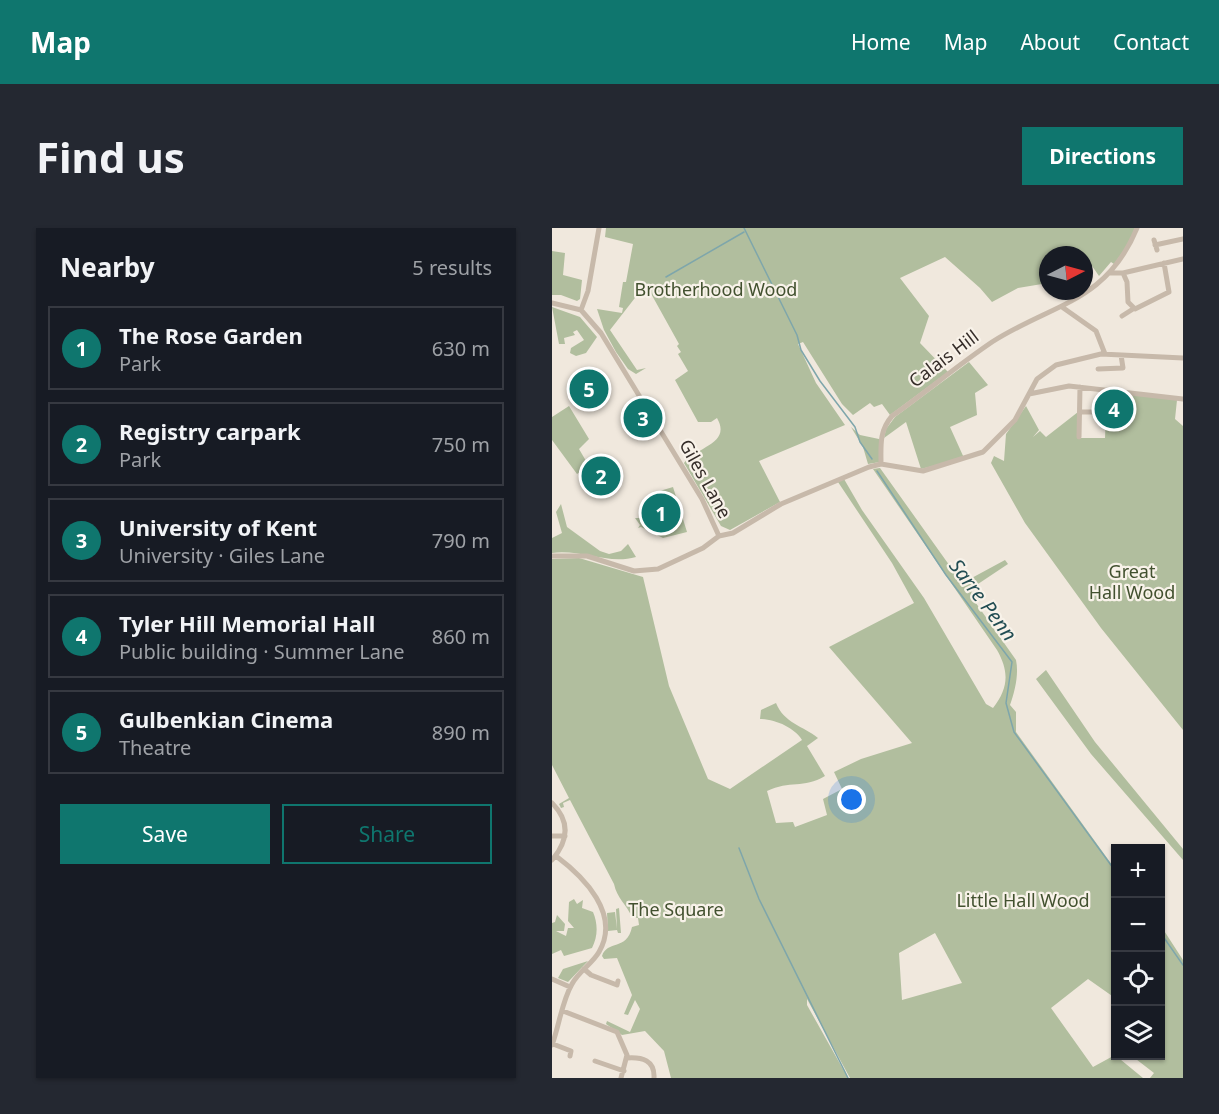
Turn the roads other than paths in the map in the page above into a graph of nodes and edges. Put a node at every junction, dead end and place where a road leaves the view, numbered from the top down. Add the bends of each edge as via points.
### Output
1 (599, 228) edge
2 (1137, 228) edge
3 (1183, 239) edge
4 (1155, 245) dead end
5 (1183, 259) edge
6 (1164, 263) junction
7 (1111, 273) junction
8 (1123, 273) junction
9 (552, 303) edge
10 (1062, 307) junction
11 (1133, 309) junction
12 (581, 310) junction
13 (1122, 316) dead end
14 (1100, 342) junction
15 (1096, 354) junction
16 (1105, 354) junction
17 (1121, 355) junction
18 (1183, 358) edge
19 (1098, 369) dead end
20 (1080, 387) junction
21 (1029, 394) junction
22 (1183, 399) edge
23 (1095, 411) dead end
24 (1082, 412) junction
25 (1080, 437) dead end
26 (882, 464) junction
27 (719, 537) junction
28 (552, 556) edge
29 (552, 803) edge
30 (552, 836) edge
31 (565, 836) junction
32 (554, 858) edge
33 (584, 969) junction
34 (552, 980) edge
35 (618, 981) dead end
36 (570, 987) junction
37 (563, 1011) junction
38 (555, 1028) edge
39 (552, 1045) edge
40 (570, 1056) dead end
41 (627, 1058) junction
42 (594, 1060) dead end
43 (624, 1071) junction
44 (621, 1078) edge
45 (654, 1078) edge

1 - 12 street
2 - 7 street, Calais Hill
3 - 4 street
5 - 6 street
6 - 8 street
6 - 11 street via 1169,292
7 - 8 street
7 - 10 street, Calais Hill
8 - 11 street
9 - 12 street
10 - 14 street via 1091,327
10 - 26 street, Calais Hill via 995,340 892,416 881,435
11 - 13 street
12 - 27 street, Giles Lane via 629,377 702,499
14 - 15 street
14 - 16 street
15 - 16 street
15 - 21 street via 1050,368 1037,379
16 - 17 street
17 - 18 street
17 - 19 street via 1123,368
20 - 21 street
20 - 22 street
20 - 24 street
21 - 26 street via 1015,420 976,456 929,470 913,471
23 - 24 street
24 - 25 street
26 - 27 street via 844,476
27 - 28 street via 649,571 629,570 588,556
29 - 31 street via 565,821
30 - 31 street
31 - 32 street
32 - 33 street via 587,885 603,909 601,949
33 - 35 street via 617,985
33 - 36 street
34 - 36 street
36 - 37 street
37 - 38 street
37 - 41 street via 617,1032
38 - 39 street
39 - 40 street via 571,1051
41 - 43 street
41 - 45 street via 649,1061
42 - 43 street
43 - 44 street

